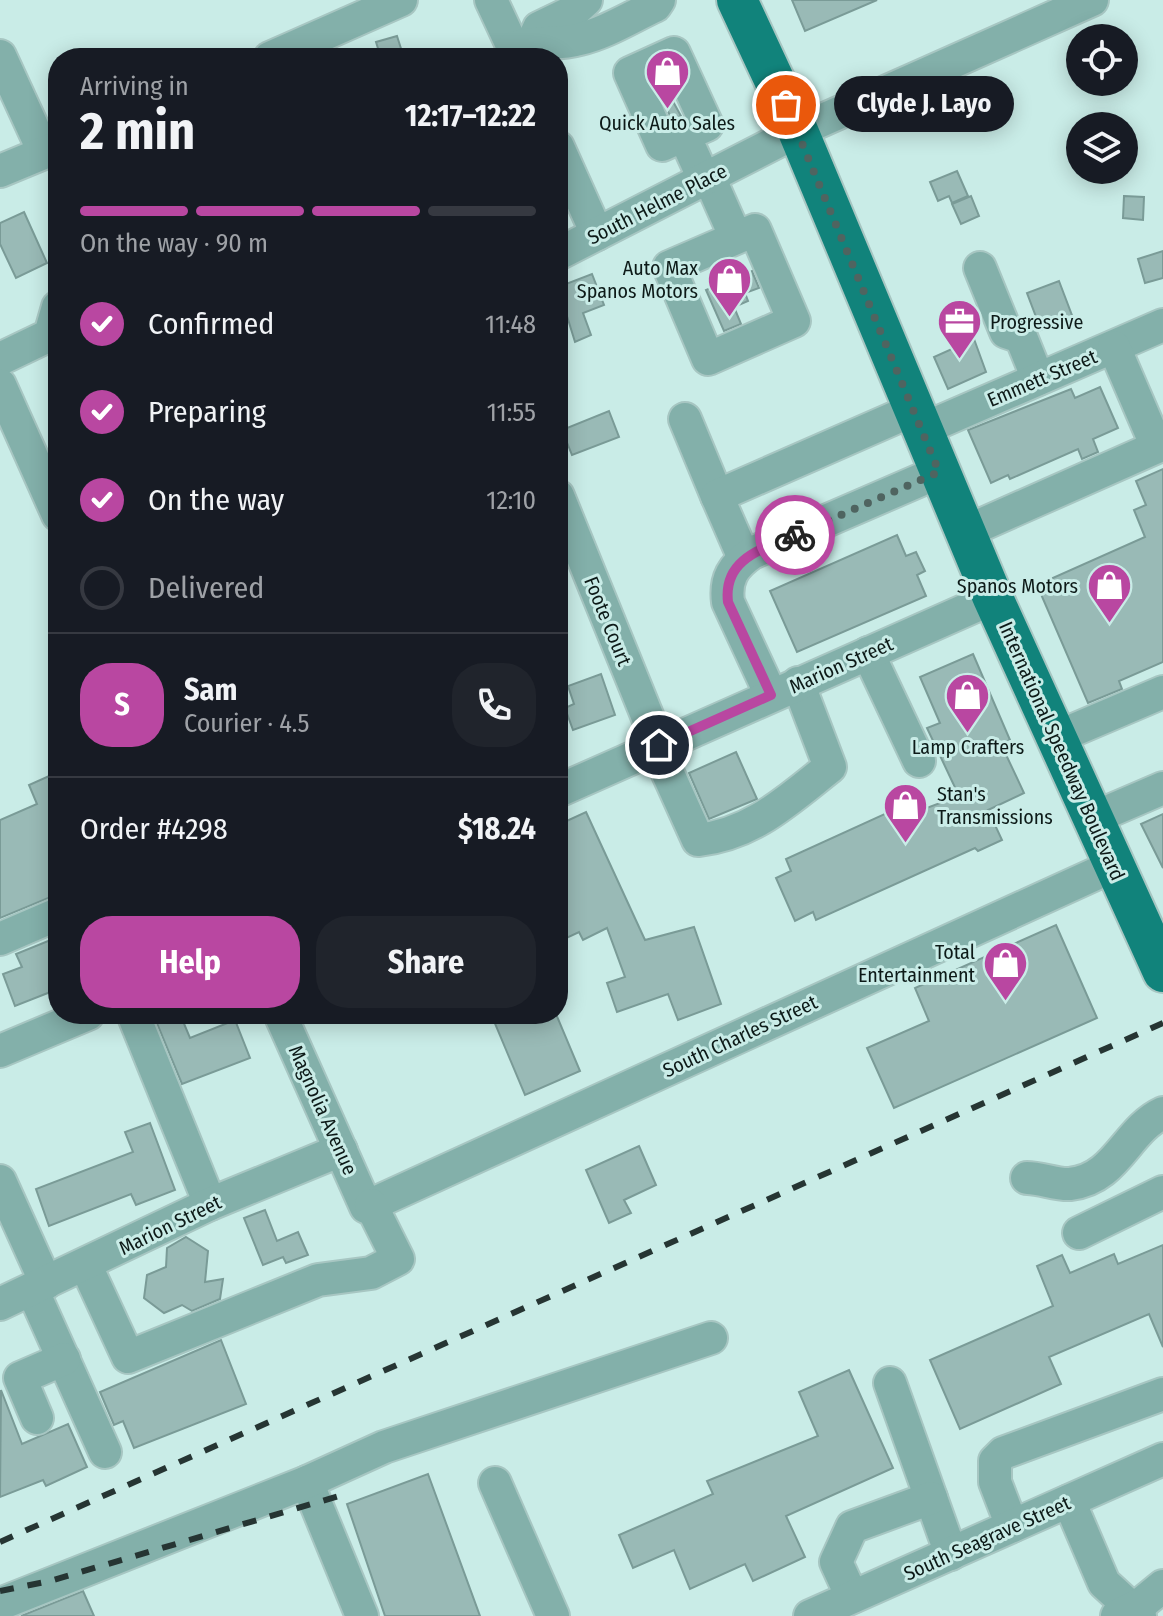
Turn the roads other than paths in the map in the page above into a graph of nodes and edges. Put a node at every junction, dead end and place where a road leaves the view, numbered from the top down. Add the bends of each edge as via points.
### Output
1 (401, 0) edge
2 (586, 0) edge
3 (659, 0) edge
4 (737, 0) edge
5 (1092, 0) edge
6 (496, 1) edge
7 (311, 48) edge
8 (520, 48) edge
9 (522, 48) edge
10 (528, 48) edge
11 (0, 56) edge
12 (798, 131) junction
13 (684, 135) dead end
14 (48, 144) edge
15 (48, 151) edge
16 (568, 169) edge
17 (0, 171) edge
18 (706, 178) junction
19 (597, 234) junction
20 (736, 238) dead end
21 (568, 249) edge
22 (980, 268) dead end
23 (1163, 325) edge
24 (48, 336) edge
25 (1114, 347) junction
26 (0, 359) edge
27 (1038, 379) junction
28 (0, 385) edge
29 (685, 419) dead end
30 (917, 420) junction
31 (939, 472) junction
32 (48, 493) edge
33 (717, 496) junction
34 (568, 521) edge
35 (965, 532) junction
36 (744, 558) junction
37 (993, 598) junction
38 (868, 653) junction
39 (785, 689) junction
40 (1163, 692) edge
41 (1055, 738) junction
42 (657, 746) junction
43 (919, 761) dead end
44 (568, 786) edge
45 (1163, 788) edge
46 (1091, 819) junction
47 (1113, 866) junction
48 (48, 918) edge
49 (0, 939) edge
50 (1158, 949) edge
51 (64, 1024) edge
52 (137, 1024) edge
53 (284, 1024) edge
54 (0, 1051) edge
55 (1163, 1113) edge
56 (341, 1150) junction
57 (1027, 1178) dead end
58 (0, 1181) edge
59 (1163, 1192) edge
60 (210, 1204) junction
61 (368, 1206) junction
62 (1079, 1233) dead end
63 (86, 1266) junction
64 (39, 1286) junction
65 (0, 1304) edge
66 (711, 1338) dead end
67 (64, 1359) junction
68 (890, 1383) dead end
69 (1163, 1394) edge
70 (37, 1418) dead end
71 (105, 1452) dead end
72 (1163, 1459) edge
73 (307, 1482) junction
74 (495, 1483) dead end
75 (931, 1498) junction
76 (1069, 1501) junction
77 (1012, 1526) junction
78 (951, 1554) junction
79 (0, 1604) edge
80 (1143, 1606) edge
81 (832, 1609) edge
82 (362, 1616) edge
83 (553, 1616) edge

1 - 7 street
2 - 9 street via 539,28
3 - 10 street via 583,39
4 - 12 main road, International Speedway Boulevard
5 - 12 street, South Helme Place
6 - 8 street
11 - 14 street
12 - 18 street, South Helme Place
12 - 30 main road, International Speedway Boulevard
13 - 18 street
15 - 17 street
16 - 19 street
18 - 19 street, South Helme Place
18 - 20 street
19 - 21 street, South Helme Place
22 - 27 street via 1006,332 1021,337
23 - 25 street, Emmett Street
24 - 26 street
25 - 27 street, Emmett Street
25 - 35 street via 1157,447
27 - 30 street, Emmett Street
28 - 32 street
29 - 33 street
30 - 31 main road, International Speedway Boulevard
30 - 33 street, Emmett Street
31 - 35 main road, International Speedway Boulevard
31 - 36 street
33 - 36 street
34 - 42 street, Foote Court
35 - 37 main road, International Speedway Boulevard
36 - 39 street via 730,574 728,602
37 - 38 street, Marion Street
37 - 41 main road, International Speedway Boulevard
38 - 39 street, Marion Street
38 - 43 street
39 - 42 street, Marion Street
39 - 42 street, Foote Court via 830,767 748,827 698,840
40 - 41 street
41 - 46 main road, International Speedway Boulevard
42 - 44 street, Marion Street
45 - 46 street
46 - 47 main road, International Speedway Boulevard
47 - 50 main road, International Speedway Boulevard
47 - 61 street, South Charles Street
48 - 49 street
51 - 54 street
52 - 60 street
53 - 56 street, Magnolia Avenue
55 - 57 street via 1150,1118 1109,1168 1070,1184
56 - 60 street, Marion Street
56 - 61 street, Magnolia Avenue
58 - 64 street
59 - 62 street
60 - 63 street, Marion Street
61 - 63 street, Magnolia Avenue via 398,1259 371,1273 318,1280 128,1357
63 - 64 street, Marion Street
64 - 65 street, Marion Street
64 - 67 street
66 - 73 street via 384,1447
67 - 70 street via 20,1378
67 - 71 street
68 - 75 street
69 - 77 street via 1003,1453 995,1461 995,1482
72 - 76 street, South Seagrave Street
73 - 79 street
73 - 82 street
74 - 83 street
75 - 78 street
75 - 81 street via 852,1527 836,1562
76 - 77 street, South Seagrave Street
76 - 80 street via 1104,1583
77 - 78 street, South Seagrave Street
78 - 81 street, South Seagrave Street

